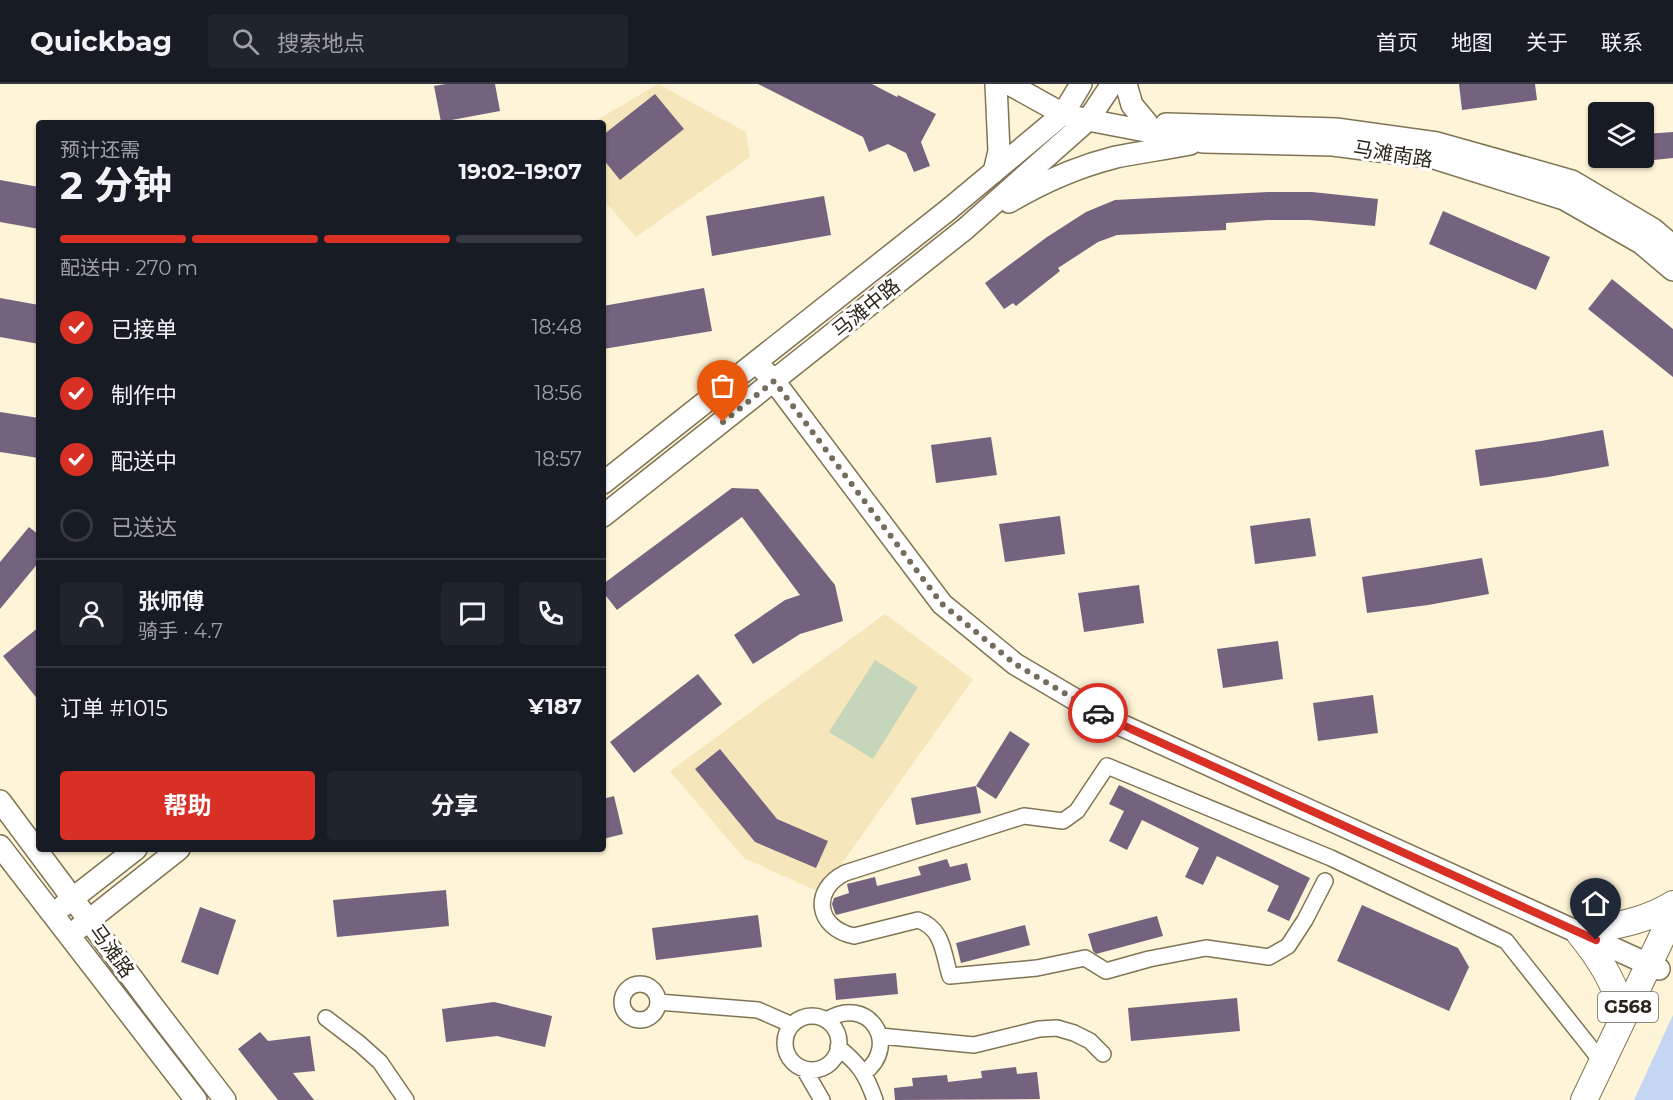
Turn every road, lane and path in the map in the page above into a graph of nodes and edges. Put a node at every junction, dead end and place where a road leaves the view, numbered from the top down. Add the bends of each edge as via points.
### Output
1 (996, 84) edge
2 (1011, 84) edge
3 (1081, 84) edge
4 (1112, 84) edge
5 (1126, 84) edge
6 (1064, 114) junction
7 (1088, 120) junction
8 (1147, 123) junction
9 (1203, 142) junction
10 (994, 172) junction
11 (965, 229) junction
12 (1673, 246) edge
13 (1673, 270) edge
14 (757, 363) junction
15 (774, 381) junction
16 (606, 481) edge
17 (606, 514) edge
18 (0, 801) edge
19 (0, 846) edge
20 (36, 849) edge
21 (38, 852) edge
22 (132, 852) edge
23 (175, 852) edge
24 (1325, 881) dead end
25 (73, 898) junction
26 (1673, 904) edge
27 (1673, 914) edge
28 (53, 915) junction
29 (89, 920) junction
30 (1579, 933) junction
31 (69, 936) junction
32 (1673, 941) edge
33 (1654, 967) junction
34 (658, 1002) dead end
35 (326, 1018) dead end
36 (1623, 1018) junction
37 (827, 1020) junction
38 (792, 1025) junction
39 (880, 1036) junction
40 (838, 1047) junction
41 (1103, 1054) dead end
42 (1602, 1062) junction
43 (804, 1069) junction
44 (864, 1073) junction
45 (196, 1100) edge
46 (225, 1100) edge
47 (406, 1100) edge
48 (822, 1100) edge
49 (875, 1100) edge
50 (1584, 1100) edge
51 (1597, 1100) edge

1 - 10 main road via 999,151
2 - 6 main road, 马滩南路
3 - 6 main road, 马滩中路
4 - 7 main road, 马滩中路
5 - 8 main road via 1132,105
6 - 7 main road, 马滩南路
6 - 10 main road, 马滩中路
7 - 8 main road, 马滩南路
7 - 9 main road, 马滩南路
7 - 11 main road, 马滩中路
8 - 12 main road, 马滩南路 via 1336,129 1437,143 1572,181 1653,229
9 - 11 main road via 1115,157 1065,174 1026,192
9 - 13 main road, 马滩南路 via 1333,145 1434,158 1564,199 1641,243
10 - 14 main road, 马滩中路
11 - 15 main road, 马滩中路
14 - 15 main road
14 - 16 main road, 马滩中路
15 - 17 main road, 马滩中路
15 - 30 main road via 942,604 1015,664 1110,720
18 - 20 main road, 马滩路
19 - 28 main road, 马滩路
21 - 25 main road, 马滩路
22 - 25 main road
23 - 29 main road
24 - 42 street via 1288,946 1269,957 1206,948 1106,971 1085,958 1037,968 950,976 937,934 926,922 918,920 854,936 828,922 822,903 829,884 845,873 1024,816 1063,821 1077,811 1107,766 1331,858 1506,941
25 - 28 main road
25 - 29 main road, 马滩路
26 - 30 highway via 1658,914
27 - 33 highway, G568
28 - 31 main road, 马滩路
29 - 31 main road
29 - 46 main road, 马滩路
30 - 33 main road
30 - 36 highway via 1610,978
31 - 45 main road, 马滩路
32 - 33 highway, G568
33 - 36 highway, G568
33 - 51 highway, G568
34 - 38 street via 758,1010
35 - 47 street via 380,1062
36 - 42 highway, G568
37 - 38 street via 812,1016
37 - 39 street via 836,1014 858,1013 868,1018
37 - 40 street via 837,1032
38 - 43 street via 785,1046 791,1060
39 - 41 street via 974,1045 1057,1028 1090,1041
39 - 44 street via 878,1057
40 - 43 street via 826,1066
40 - 44 street
42 - 50 highway, G568
43 - 48 street
44 - 49 street

